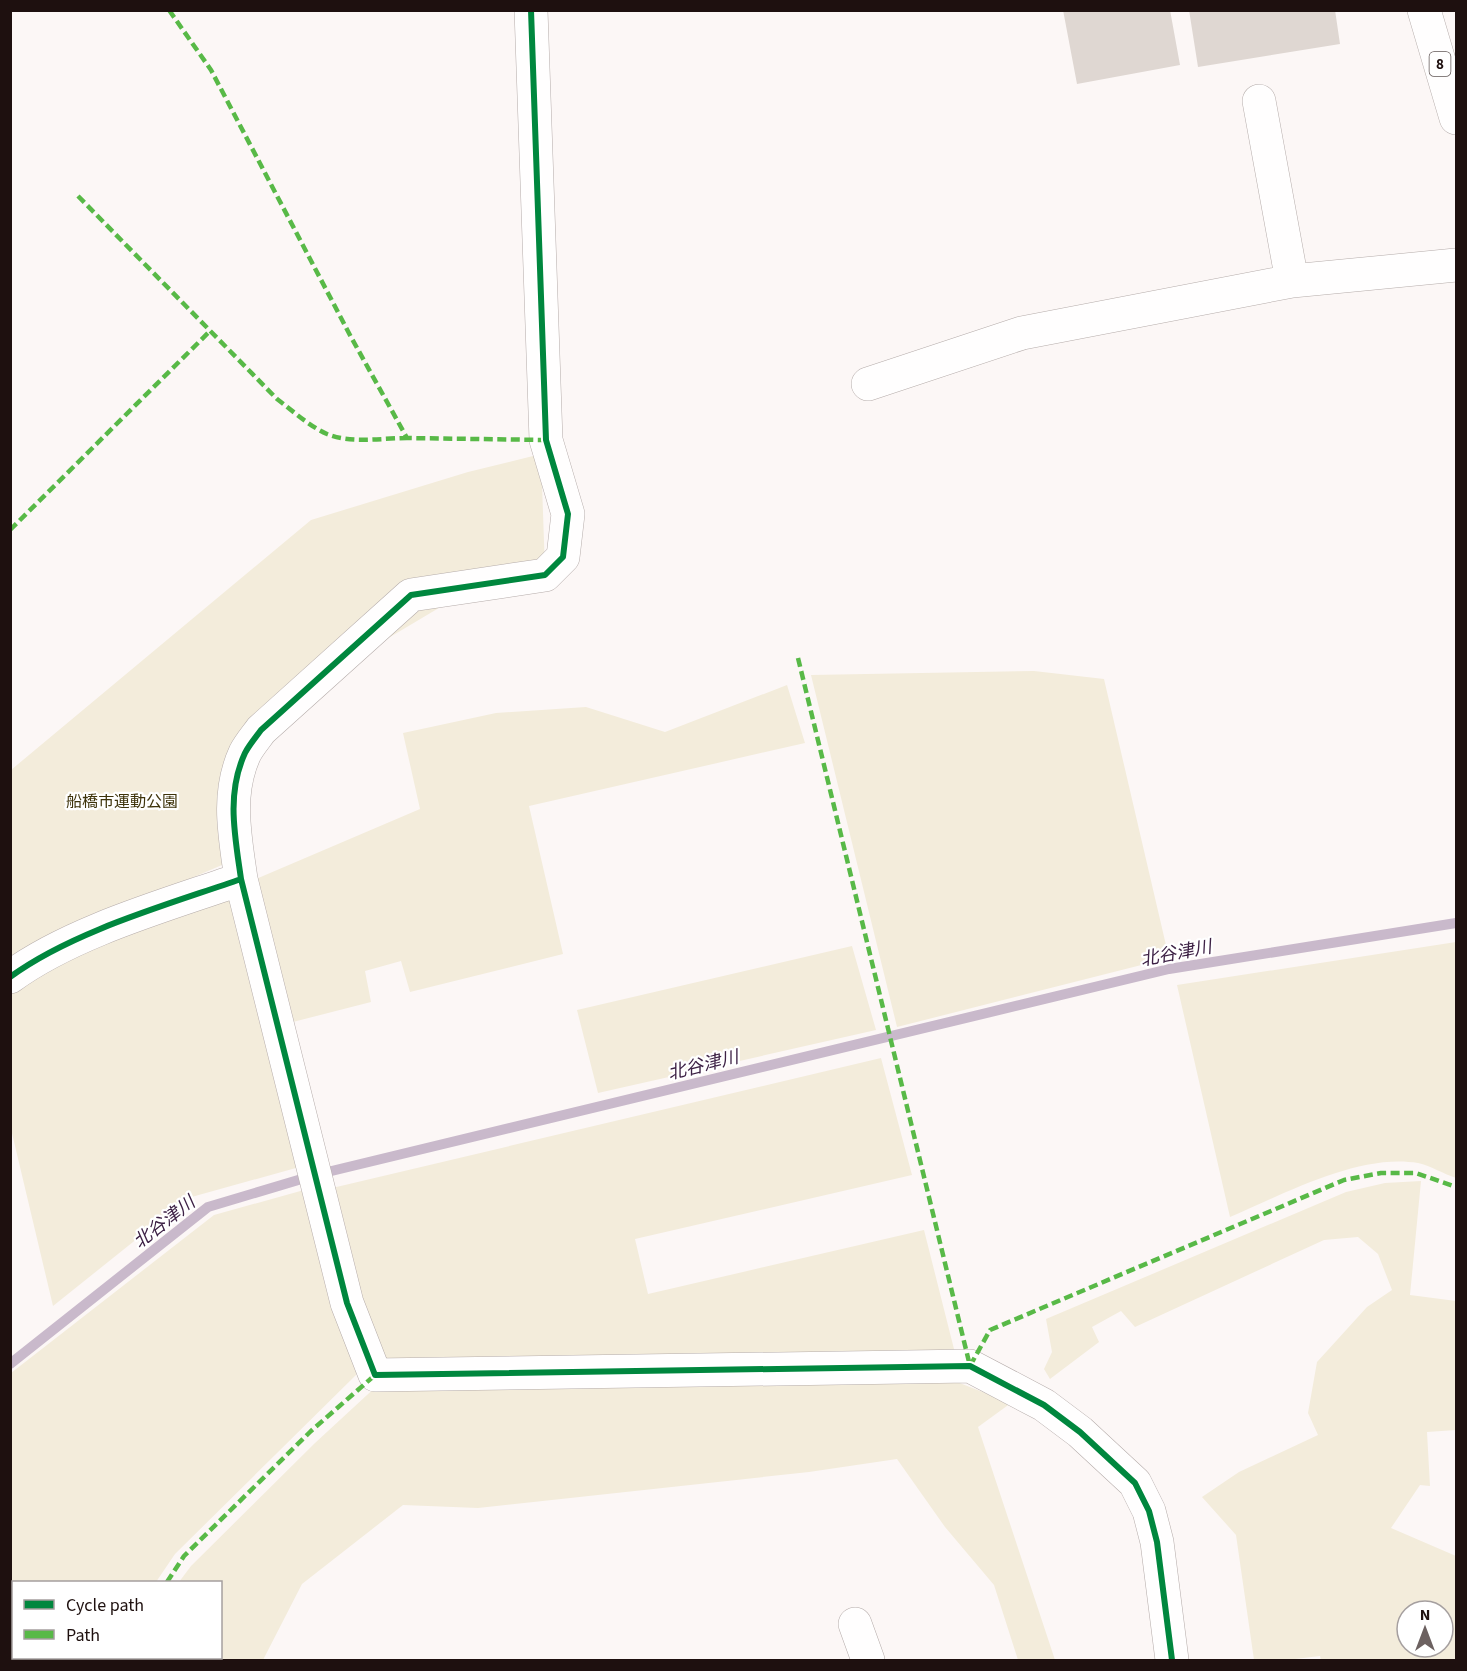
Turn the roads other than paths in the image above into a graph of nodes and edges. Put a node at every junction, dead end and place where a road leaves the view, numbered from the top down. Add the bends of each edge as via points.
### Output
1 (531, 10) edge
2 (1429, 12) edge
3 (1259, 100) dead end
4 (1456, 118) edge
5 (1456, 264) edge
6 (1292, 281) junction
7 (868, 384) dead end
8 (241, 879) junction
9 (10, 977) edge
10 (855, 1624) dead end
11 (868, 1660) edge
12 (1172, 1660) edge

1 - 8 street via 546,440 568,514 563,557 545,575 411,595 261,730 246,753 235,787 232,814
2 - 4 street, 8
3 - 6 street
5 - 6 street
6 - 7 street via 1022,333
8 - 9 street via 124,920 66,945
8 - 12 street via 347,1303 375,1375 970,1366 1044,1405 1135,1483 1149,1511 1157,1542
10 - 11 street

